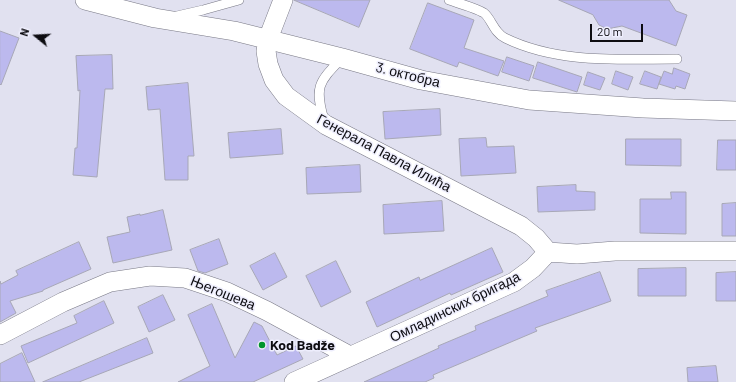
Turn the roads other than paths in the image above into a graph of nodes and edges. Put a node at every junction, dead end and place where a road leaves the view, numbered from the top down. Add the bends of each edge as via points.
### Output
1 (85, 0) edge
2 (239, 0) edge
3 (283, 0) edge
4 (449, 0) edge
5 (155, 18) junction
6 (268, 39) junction
7 (342, 58) junction
8 (677, 59) dead end
9 (736, 111) edge
10 (326, 125) junction
11 (736, 251) edge
12 (548, 252) junction
13 (0, 335) edge
14 (350, 356) junction
15 (294, 382) edge

1 - 5 street, 3. октобра
2 - 5 lane via 178,16
3 - 6 street, Генерала Павла Илића
4 - 8 lane via 484,13 503,38 536,49 584,58
5 - 6 street, 3. октобра
6 - 7 street, 3. октобра
6 - 10 street, Генерала Павла Илића via 266,51 274,80 286,96
7 - 9 street, 3. октобра via 421,80 529,100
7 - 10 lane via 321,83 319,103
10 - 12 street, Генерала Павла Илића via 521,226
11 - 12 street via 615,251 577,254
12 - 14 street, Омладинских бригада via 533,268 514,282
13 - 14 street, Његошева via 63,302 110,282 150,276 185,278 227,292
14 - 15 street, Омладинских бригада

